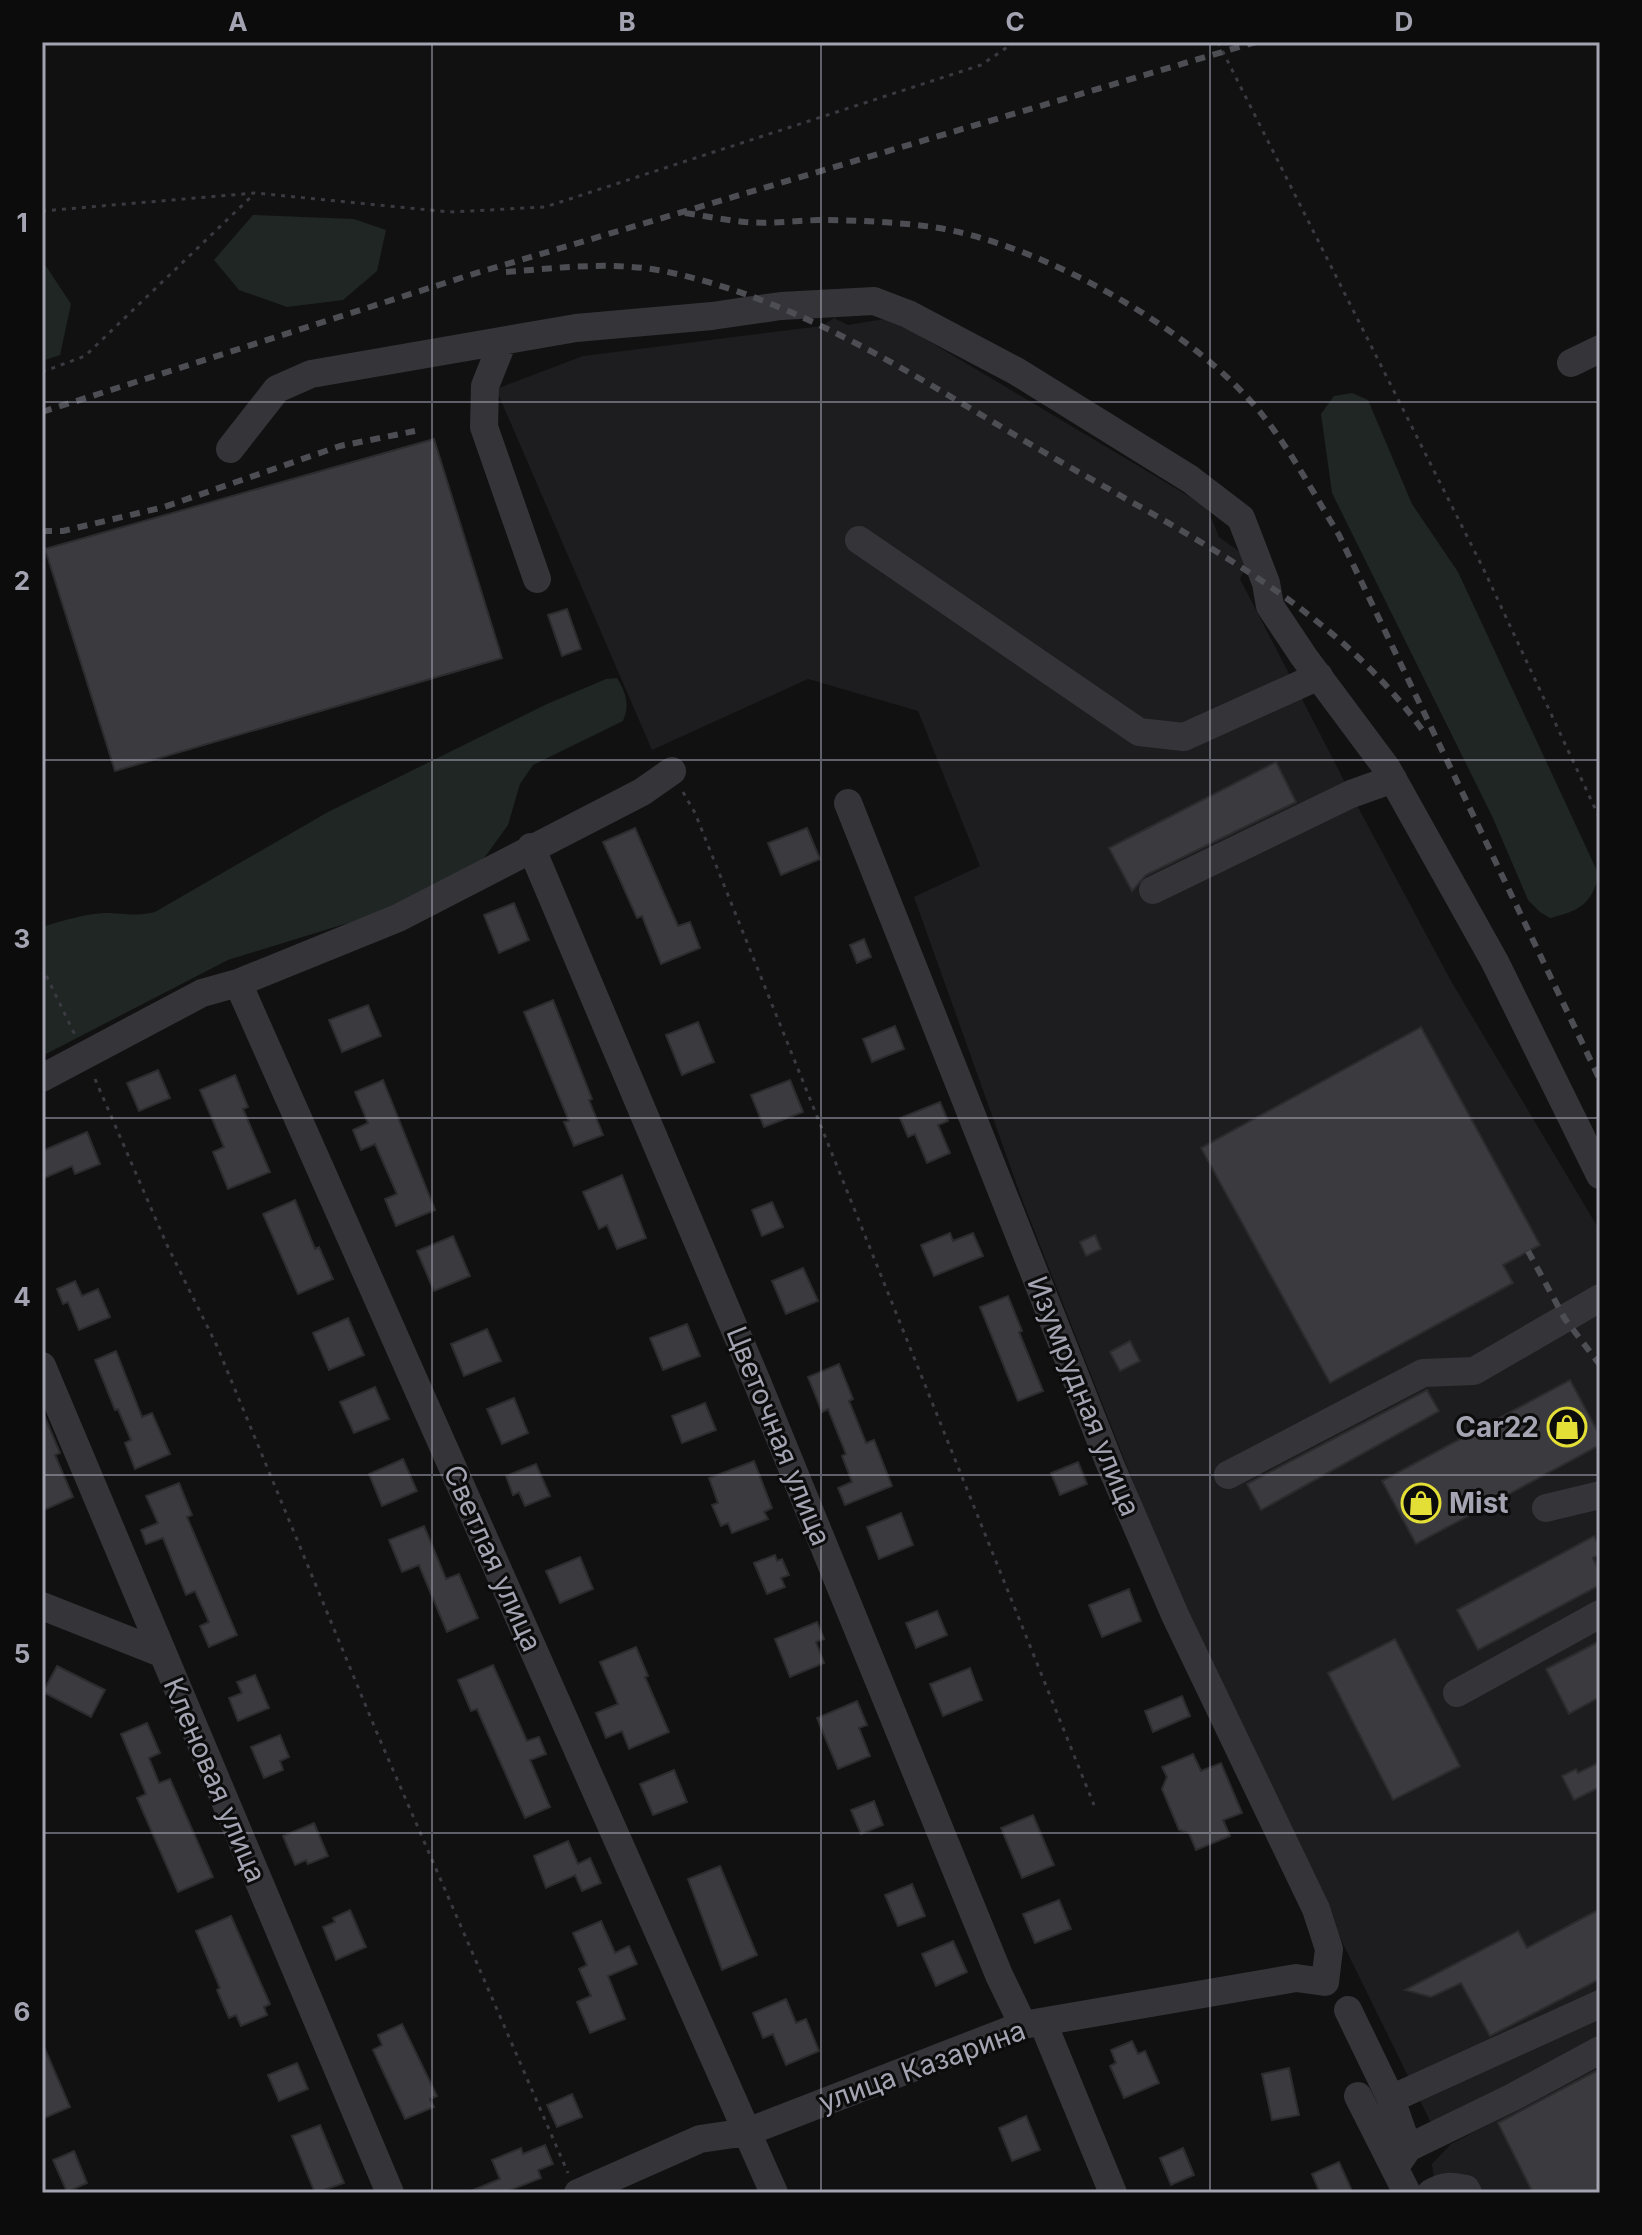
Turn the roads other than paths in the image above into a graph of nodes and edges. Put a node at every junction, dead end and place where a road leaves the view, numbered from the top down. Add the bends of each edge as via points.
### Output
1 (503, 341) junction
2 (1600, 349) edge
3 (1571, 363) dead end
4 (230, 449) dead end
5 (859, 540) dead end
6 (537, 579) dead end
7 (1319, 676) junction
8 (672, 771) road end
9 (1393, 779) junction
10 (848, 803) dead end
11 (531, 847) junction
12 (1153, 890) dead end
13 (238, 983) junction
14 (42, 1078) edge
15 (1600, 1175) edge
16 (1600, 1298) edge
17 (42, 1366) edge
18 (1228, 1475) dead end
19 (1600, 1495) edge
20 (1546, 1508) dead end
21 (42, 1606) edge
22 (1600, 1614) edge
23 (161, 1653) junction
24 (1457, 1693) dead end
25 (1325, 1982) joint
26 (1600, 2004) edge
27 (1348, 2010) dead end
28 (1033, 2024) junction
29 (1600, 2050) edge
30 (1358, 2096) dead end
31 (1391, 2099) junction
32 (747, 2132) junction
33 (1401, 2158) junction
34 (574, 2186) edge
35 (390, 2193) edge
36 (774, 2193) edge
37 (1113, 2193) edge
38 (1407, 2193) edge
39 (1431, 2193) edge
40 (1468, 2193) edge

1 - 4 street via 311,374 277,389
1 - 6 street via 485,386 484,427
1 - 7 street via 781,306 874,301 908,314 1016,371 1190,479 1241,518 1270,606
2 - 3 street
5 - 7 street via 1139,732 1184,737
7 - 9 street
8 - 11 street via 642,792
9 - 12 street via 1351,794
9 - 15 street via 1495,962
10 - 25 street, Изумрудная улица via 1116,1477 1175,1615 1316,1909 1329,1949
11 - 13 street via 398,918
11 - 28 street, Цветочная улица via 993,1960
13 - 14 street via 202,993
13 - 32 street, Светлая улица
16 - 18 street via 1474,1371 1423,1373
17 - 23 street, Кленовая улица
19 - 20 street
21 - 23 street
22 - 24 street
23 - 35 street, Кленовая улица
25 - 28 street, улица Казарина via 1296,1978
26 - 31 street
27 - 31 street
28 - 32 street, улица Казарина
28 - 37 street, Цветочная улица
29 - 33 street
30 - 33 street
31 - 33 street
32 - 34 street, улица Казарина via 700,2139
32 - 36 street, Светлая улица
33 - 38 street
39 - 40 street via 1450,2186

